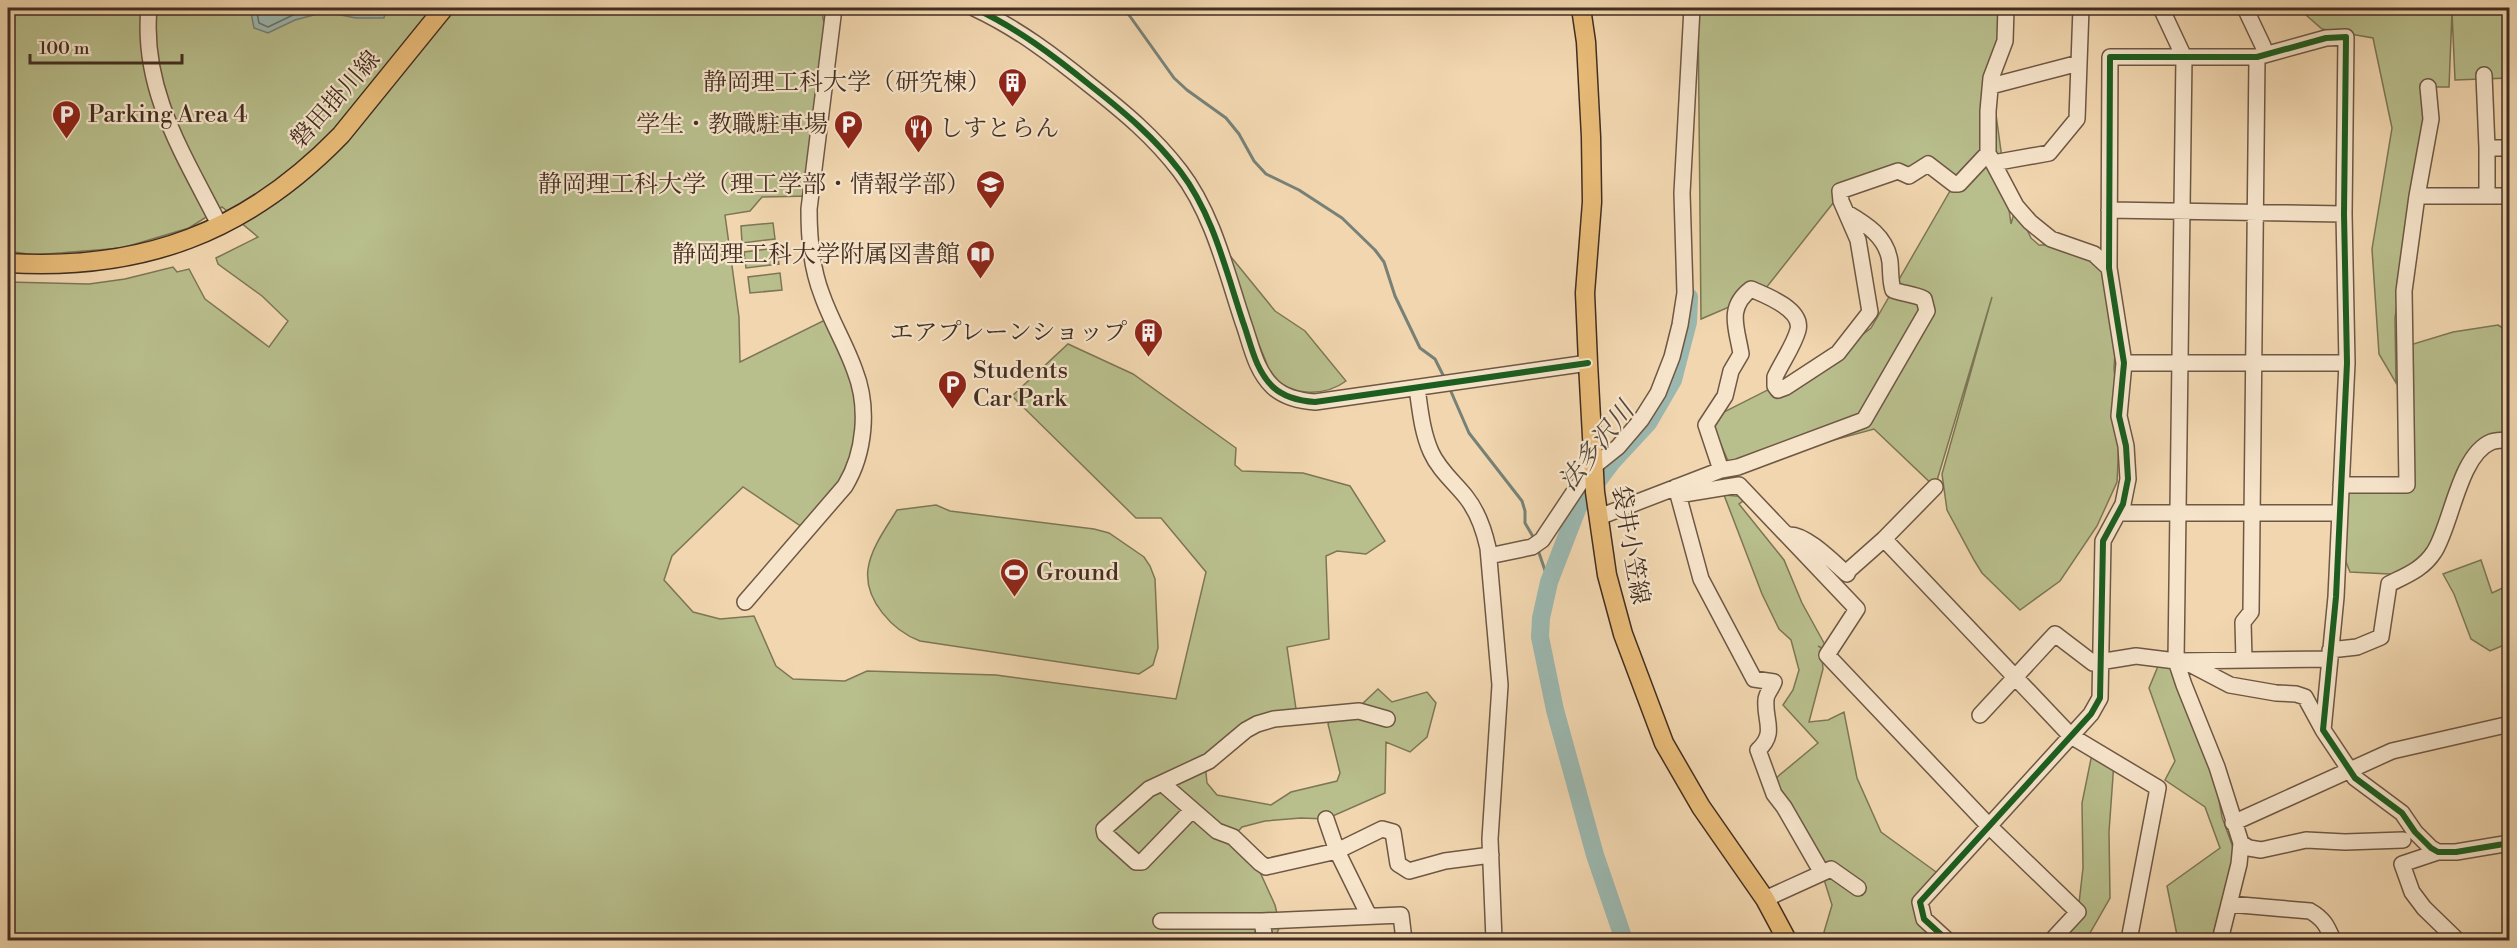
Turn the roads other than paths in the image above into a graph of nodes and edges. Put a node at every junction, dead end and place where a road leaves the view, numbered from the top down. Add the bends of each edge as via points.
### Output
1 (149, 8) edge
2 (444, 8) edge
3 (834, 8) edge
4 (974, 8) edge
5 (1581, 8) edge
6 (1692, 8) edge
7 (2006, 8) edge
8 (2081, 8) edge
9 (2161, 8) edge
10 (2245, 8) edge
11 (2260, 52) junction
12 (2184, 57) junction
13 (2079, 63) junction
14 (2484, 75) dead end
15 (1990, 86) junction
16 (2428, 87) dead end
17 (2487, 148) junction
18 (2510, 148) edge
19 (1990, 158) junction
20 (2416, 196) junction
21 (2487, 196) junction
22 (2510, 196) edge
23 (2109, 210) junction
24 (2182, 210) junction
25 (2255, 212) junction
26 (1847, 213) junction
27 (2344, 214) junction
28 (220, 226) junction
29 (8, 263) edge
30 (2109, 268) junction
31 (1588, 363) junction
32 (2124, 363) junction
33 (2347, 363) junction
34 (2180, 364) junction
35 (2253, 364) junction
36 (1417, 388) junction
37 (2510, 440) edge
38 (1595, 466) junction
39 (1721, 470) junction
40 (2341, 485) junction
41 (1935, 487) dead end
42 (1677, 491) junction
43 (2119, 513) junction
44 (2340, 513) junction
45 (2178, 514) junction
46 (2252, 514) junction
47 (1599, 517) junction
48 (1786, 536) junction
49 (1884, 539) junction
50 (1489, 556) junction
51 (745, 602) dead end
52 (2330, 654) junction
53 (2244, 660) junction
54 (2181, 661) junction
55 (2100, 662) junction
56 (2015, 677) junction
57 (1980, 715) dead end
58 (1387, 719) dead end
59 (2510, 724) edge
60 (2324, 730) junction
61 (2071, 736) junction
62 (2349, 771) junction
63 (1163, 784) junction
64 (1192, 810) junction
65 (1326, 819) dead end
66 (2233, 823) junction
67 (1989, 826) junction
68 (2403, 840) dead end
69 (2241, 843) junction
70 (2510, 843) edge
71 (1337, 851) junction
72 (2438, 852) junction
73 (1491, 855) junction
74 (1822, 873) junction
75 (1858, 888) dead end
76 (1765, 899) junction
77 (2229, 904) junction
78 (1369, 916) junction
79 (1161, 921) dead end
80 (1262, 921) junction
81 (1265, 940) edge
82 (1404, 940) edge
83 (1494, 940) edge
84 (1787, 940) edge
85 (1947, 940) edge
86 (2052, 940) edge
87 (2129, 940) edge
88 (2220, 940) edge
89 (2332, 940) edge
90 (2457, 940) edge

1 - 28 street via 147,37 155,87
2 - 28 main road, 磐田掛川線 via 323,154 271,196
3 - 51 street via 809,231 821,293 861,391 861,446 845,486
4 - 36 street via 1031,39 1121,109 1181,173 1214,236 1258,366 1275,388 1299,401 1315,402
5 - 31 main road, 袋井小笠線 via 1591,137 1592,202 1585,293
6 - 38 street via 1682,193 1685,293 1680,325 1658,393 1618,447
7 - 15 street via 2005,41
8 - 13 street
9 - 12 street
10 - 11 street
11 - 12 street
11 - 25 street
11 - 27 street via 2326,38 2346,38
12 - 23 street via 2110,57
12 - 24 street
13 - 15 street
13 - 19 street via 2078,119 2049,153
14 - 17 street
15 - 19 street
16 - 20 street via 2431,119
17 - 18 street
17 - 21 street
19 - 26 street via 1959,184 1928,164 1909,176 1898,171 1845,188 1840,191
19 - 30 street via 2016,206 2041,232 2094,254
20 - 21 street
20 - 40 street via 2403,291 2407,485
21 - 22 street
23 - 24 street
23 - 30 street
24 - 25 street
24 - 34 street
25 - 27 street
25 - 35 street
26 - 39 street via 1880,237 1890,259 1893,290 1924,299 1927,310 1864,420
26 - 39 street via 1858,240 1870,312 1838,353 1778,390 1775,377 1799,328 1797,319 1778,300 1751,289 1741,297 1734,327 1741,354 1731,371 1725,396 1706,425
27 - 33 street
28 - 29 main road, 磐田掛川線 via 163,248 115,259 55,266
30 - 32 street
31 - 36 street
31 - 38 main road, 袋井小笠線
32 - 34 street
32 - 43 street via 2119,416 2128,479
33 - 35 street
33 - 40 street
34 - 35 street
34 - 45 street
35 - 46 street
36 - 50 street via 1431,452 1476,511
37 - 52 street via 2492,442 2479,450 2456,491 2435,550 2421,568 2389,584 2381,637
38 - 47 main road, 袋井小笠線
38 - 50 street via 1542,540 1532,547
39 - 42 street
40 - 44 street
41 - 49 street
42 - 47 street
42 - 48 street via 1738,485
42 - 74 street via 1701,579 1754,679 1773,682 1766,698 1769,731 1766,743 1758,750 1774,794
43 - 45 street
43 - 55 street via 2103,541
44 - 46 street
44 - 52 street
45 - 46 street
45 - 54 street
46 - 53 street via 2251,612 2243,622
47 - 76 main road, 袋井小笠線 via 1607,575 1623,634 1664,743 1701,807
48 - 49 street via 1796,535 1810,543 1847,574
48 - 67 street via 1857,609 1827,655
49 - 56 street
50 - 73 street via 1500,697
52 - 53 street
52 - 60 street
53 - 54 street
54 - 55 street via 2136,656
54 - 60 street via 2230,684 2306,697
54 - 66 street via 2184,685 2217,767
55 - 56 street via 2093,663 2055,634
55 - 61 street via 2100,698
56 - 57 street
56 - 61 street
58 - 63 street via 1359,711 1274,719 1246,730 1209,761
59 - 62 street via 2392,751
60 - 62 street
61 - 67 street
61 - 87 street via 2158,788
62 - 66 street
62 - 72 street via 2402,813 2415,832
63 - 64 street
63 - 64 street via 1149,789 1104,829 1105,834 1136,862 1142,862
64 - 71 street via 1216,831 1233,837 1266,867
65 - 71 street
66 - 69 street
67 - 85 street via 1920,902 1924,919
67 - 86 street via 2078,912
68 - 69 street via 2306,840 2261,850
69 - 77 street
70 - 72 street
71 - 73 street via 1382,829 1393,832 1398,864 1408,871
71 - 78 street
72 - 90 street via 2402,864 2412,892
73 - 83 street
74 - 75 street via 1831,869
74 - 76 street
76 - 84 main road, 袋井小笠線
77 - 88 street
77 - 89 street via 2310,911 2327,924
78 - 80 street
78 - 82 street via 1401,915
79 - 80 street
80 - 81 street

